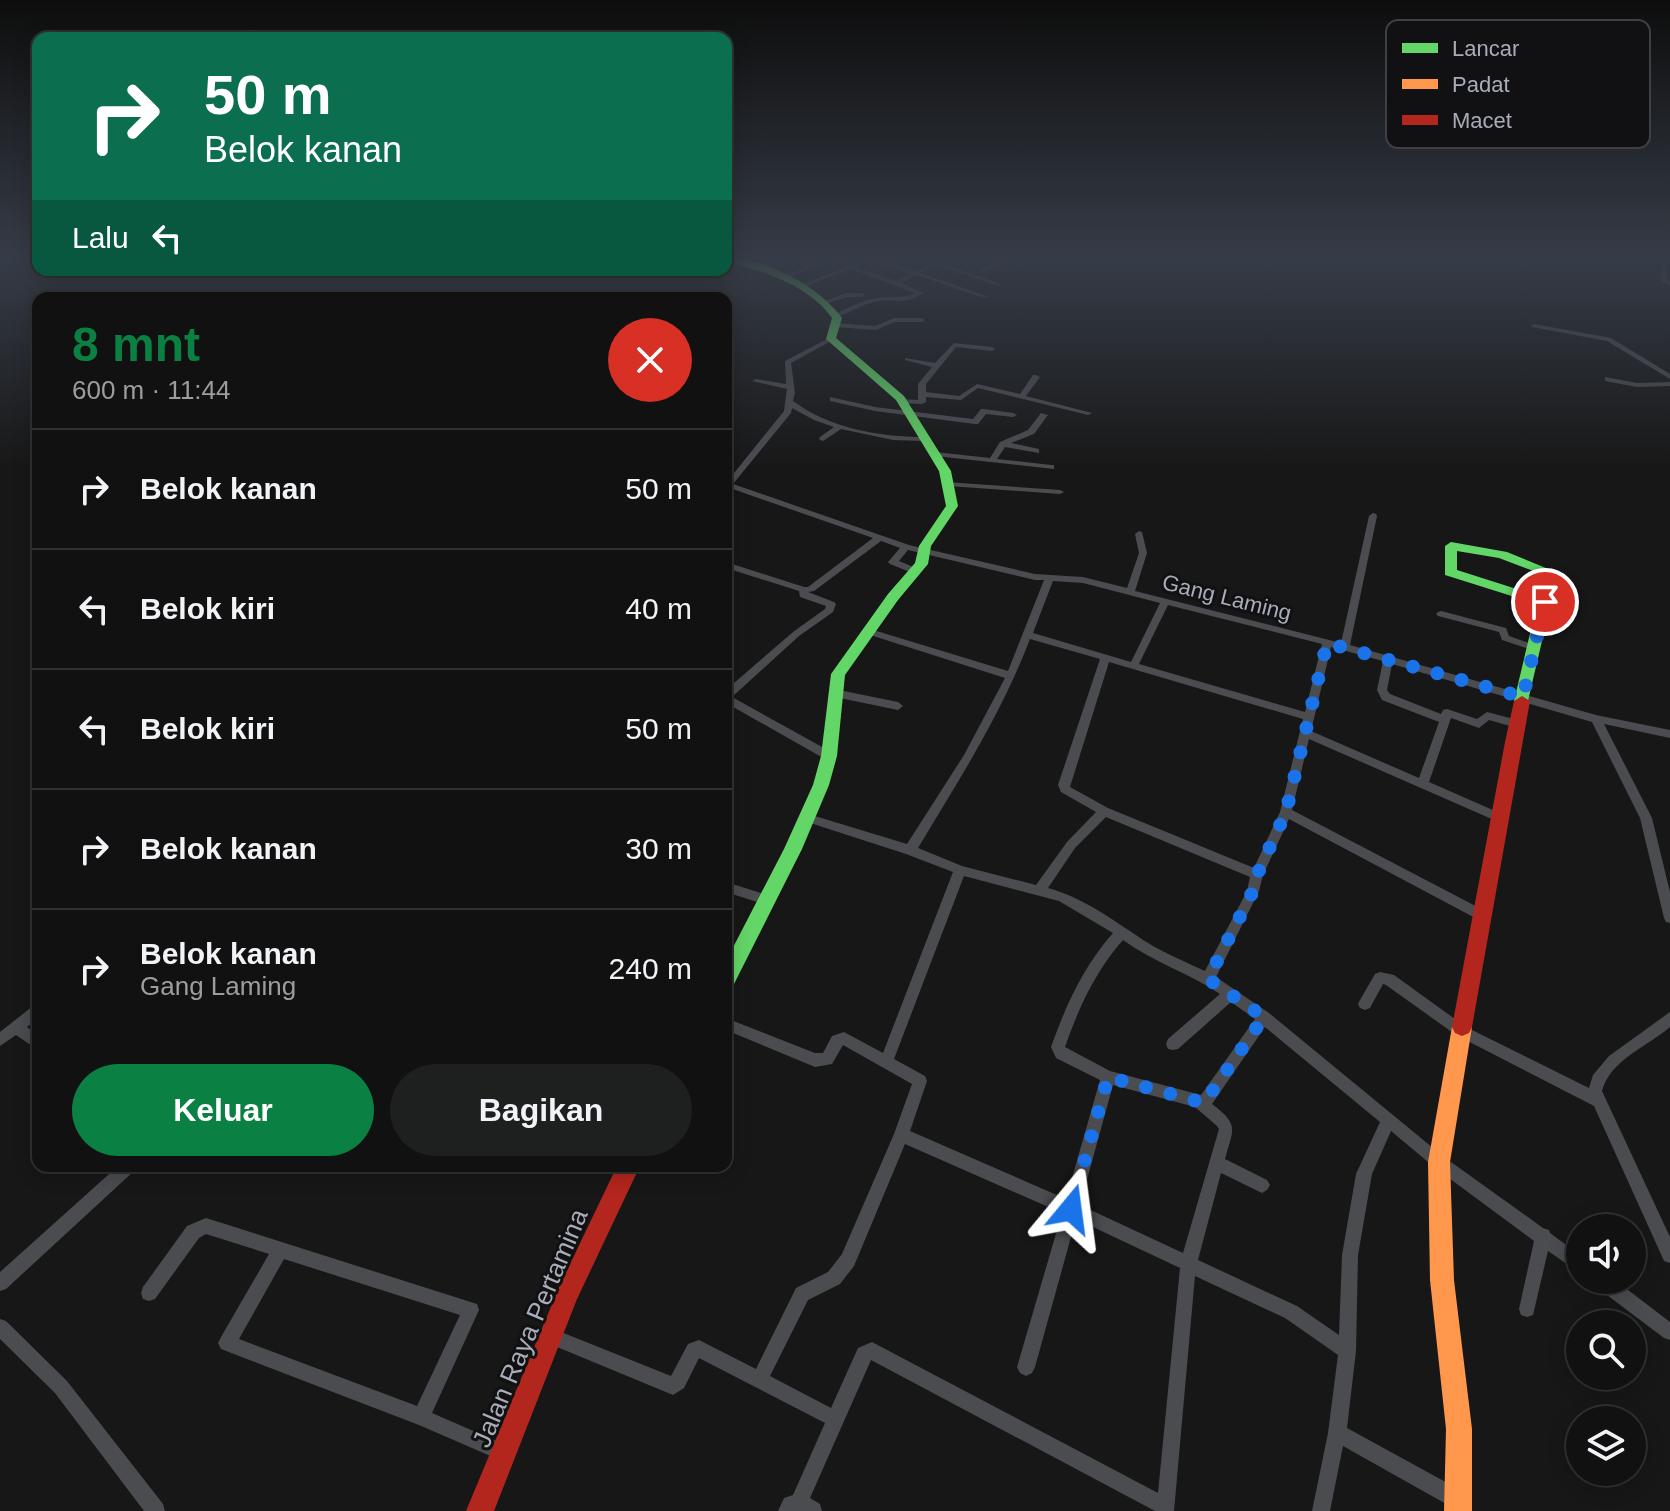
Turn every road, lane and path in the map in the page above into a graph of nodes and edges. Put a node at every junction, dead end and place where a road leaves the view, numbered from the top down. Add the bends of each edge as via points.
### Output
1 (831, 329) edge
2 (836, 329) edge
3 (1538, 329) dead end
4 (992, 349) dead end
5 (907, 359) dead end
6 (937, 366) junction
7 (1036, 377) dead end
8 (1670, 377) edge
9 (1608, 379) dead end
10 (756, 381) dead end
11 (1670, 384) edge
12 (790, 387) junction
13 (921, 394) junction
14 (1022, 397) junction
15 (833, 399) dead end
16 (791, 403) junction
17 (907, 407) junction
18 (1088, 413) dead end
19 (1013, 415) dead end
20 (1044, 415) dead end
21 (841, 426) junction
22 (823, 439) dead end
23 (924, 439) junction
24 (1003, 444) junction
25 (1036, 451) dead end
26 (935, 454) junction
27 (993, 459) junction
28 (1051, 467) dead end
29 (732, 480) edge
30 (949, 484) junction
31 (732, 488) edge
32 (1060, 492) dead end
33 (1373, 516) dead end
34 (1139, 534) dead end
35 (878, 539) junction
36 (906, 547) junction
37 (924, 550) junction
38 (732, 567) edge
39 (915, 571) junction
40 (1049, 579) junction
41 (804, 590) junction
42 (1130, 593) junction
43 (1545, 602) junction
44 (1164, 603) junction
45 (1441, 614) dead end
46 (867, 631) junction
47 (1028, 635) junction
48 (1327, 643) junction
49 (1345, 647) junction
50 (1532, 647) junction
51 (1106, 657) junction
52 (1388, 659) junction
53 (1134, 665) junction
54 (1011, 676) junction
55 (732, 692) edge
56 (834, 693) junction
57 (1523, 697) junction
58 (732, 700) edge
59 (898, 706) dead end
60 (1309, 717) junction
61 (1596, 719) junction
62 (1445, 720) junction
63 (1517, 724) junction
64 (1305, 733) junction
65 (1670, 734) edge
66 (829, 756) junction
67 (1423, 784) junction
68 (1104, 811) junction
69 (1286, 812) junction
70 (805, 817) junction
71 (1498, 817) junction
72 (910, 850) junction
73 (960, 870) junction
74 (1257, 875) junction
75 (732, 889) edge
76 (1040, 890) junction
77 (766, 900) junction
78 (1483, 916) junction
79 (1670, 918) edge
80 (1122, 932) junction
81 (732, 968) edge
82 (1208, 979) junction
83 (1230, 994) junction
84 (1365, 1004) dead end
85 (32, 1015) edge
86 (1264, 1017) junction
87 (1670, 1018) edge
88 (732, 1026) edge
89 (16, 1027) junction
90 (1461, 1031) junction
91 (32, 1039) edge
92 (0, 1040) edge
93 (1173, 1044) dead end
94 (887, 1060) junction
95 (1108, 1077) junction
96 (1597, 1100) junction
97 (1200, 1103) junction
98 (1388, 1120) junction
99 (901, 1135) junction
100 (1439, 1162) junction
101 (1216, 1163) junction
102 (122, 1172) edge
103 (626, 1172) edge
104 (1262, 1185) dead end
105 (1071, 1209) junction
106 (1543, 1236) junction
107 (281, 1249) junction
108 (1566, 1254) edge
109 (1670, 1255) edge
110 (1188, 1266) junction
111 (0, 1283) edge
112 (149, 1293) dead end
113 (1620, 1294) edge
114 (1527, 1309) dead end
115 (0, 1327) edge
116 (1670, 1332) edge
117 (549, 1335) junction
118 (1347, 1351) junction
119 (1026, 1367) dead end
120 (760, 1379) junction
121 (421, 1417) junction
122 (837, 1420) junction
123 (1337, 1433) junction
124 (503, 1453) junction
125 (1458, 1506) edge
126 (800, 1508) edge
127 (1169, 1509) edge
128 (156, 1511) edge
129 (480, 1511) edge
130 (1321, 1511) edge

1 - 12 street via 788,361
2 - 17 main road
3 - 8 street via 1609,339
4 - 6 street via 954,345
5 - 6 street
6 - 13 street via 922,384
7 - 14 street
9 - 11 street
10 - 12 street
12 - 16 street
13 - 14 street via 961,398 977,386
13 - 17 street via 921,402
14 - 18 street
15 - 17 street
16 - 21 street via 803,413
16 - 29 street
17 - 19 street via 975,422 984,411
17 - 23 main road
20 - 24 street via 1031,432
21 - 22 street
21 - 23 street
23 - 26 main road
24 - 25 street
24 - 27 street
26 - 27 street
26 - 30 main road
27 - 28 street
30 - 32 street
30 - 37 main road via 952,506
31 - 35 street, Gang Laming
33 - 49 street
34 - 42 street via 1143,553
35 - 36 street, Gang Laming
35 - 41 street
36 - 37 street, Gang Laming
36 - 39 street via 893,562
37 - 39 main road
37 - 40 street, Gang Laming
38 - 41 street
39 - 46 main road
40 - 42 street, Gang Laming via 1083,580
40 - 47 street
41 - 55 street via 803,595 831,604 830,610
42 - 44 street, Gang Laming
43 - 43 main road via 1450,572 1451,546 1550,571
43 - 50 main road
44 - 48 street, Gang Laming
44 - 53 street
45 - 50 street via 1503,630 1505,638
46 - 54 street
46 - 56 main road via 845,661
47 - 51 street
47 - 54 street
48 - 49 street, Gang Laming
48 - 60 street
49 - 52 street, Gang Laming
50 - 57 main road
51 - 53 street
51 - 68 street via 1064,785
52 - 57 street, Gang Laming
52 - 62 street via 1382,694
53 - 60 street
54 - 72 street
56 - 59 street
56 - 66 main road
57 - 61 street, Gang Laming
57 - 63 main road
58 - 66 street
60 - 64 street
61 - 65 street, Gang Laming
61 - 79 street via 1646,818
62 - 63 street via 1447,713 1479,724 1487,716
62 - 67 street
63 - 71 main road
64 - 67 street
64 - 69 street
66 - 70 main road
67 - 71 street
68 - 74 street
68 - 76 street via 1071,845
69 - 74 street
69 - 78 street
70 - 72 street
70 - 77 main road
71 - 78 main road
72 - 73 street
73 - 76 street
73 - 94 street
74 - 82 street
75 - 77 street
76 - 80 street
77 - 81 main road
78 - 90 main road
80 - 82 street
80 - 95 street via 1085,977 1058,1047
82 - 83 street
83 - 86 street
83 - 93 street
84 - 90 street via 1385,978
85 - 89 street
86 - 97 street via 1218,1086
86 - 98 street
87 - 96 street via 1601,1073
88 - 94 street via 815,1060 827,1059 840,1038
89 - 91 street
89 - 92 street
90 - 96 street
90 - 100 main road
94 - 99 street via 920,1081
95 - 97 street
95 - 105 street
96 - 109 street
97 - 101 street via 1226,1124
98 - 100 street
98 - 118 street via 1364,1174 1350,1255
99 - 105 street
99 - 120 street via 848,1260 834,1278 802,1294
100 - 106 street
100 - 125 main road via 1442,1280 1459,1429
101 - 104 street
101 - 110 street
102 - 111 street
103 - 117 main road, Jalan Raya Pertamina
105 - 110 street
105 - 119 street
106 - 108 street
106 - 114 street
107 - 112 street via 201,1226
107 - 121 street via 227,1343
107 - 121 street via 471,1310
110 - 118 street via 1291,1312
110 - 127 street
113 - 116 street
115 - 128 street via 61,1387
117 - 120 street via 673,1386 696,1349
117 - 124 main road, Jalan Raya Pertamina
118 - 123 street
120 - 122 street
121 - 124 street
122 - 126 street
122 - 127 street via 864,1354 872,1351
123 - 125 street
123 - 130 street
124 - 129 main road, Jalan Raya Pertamina

